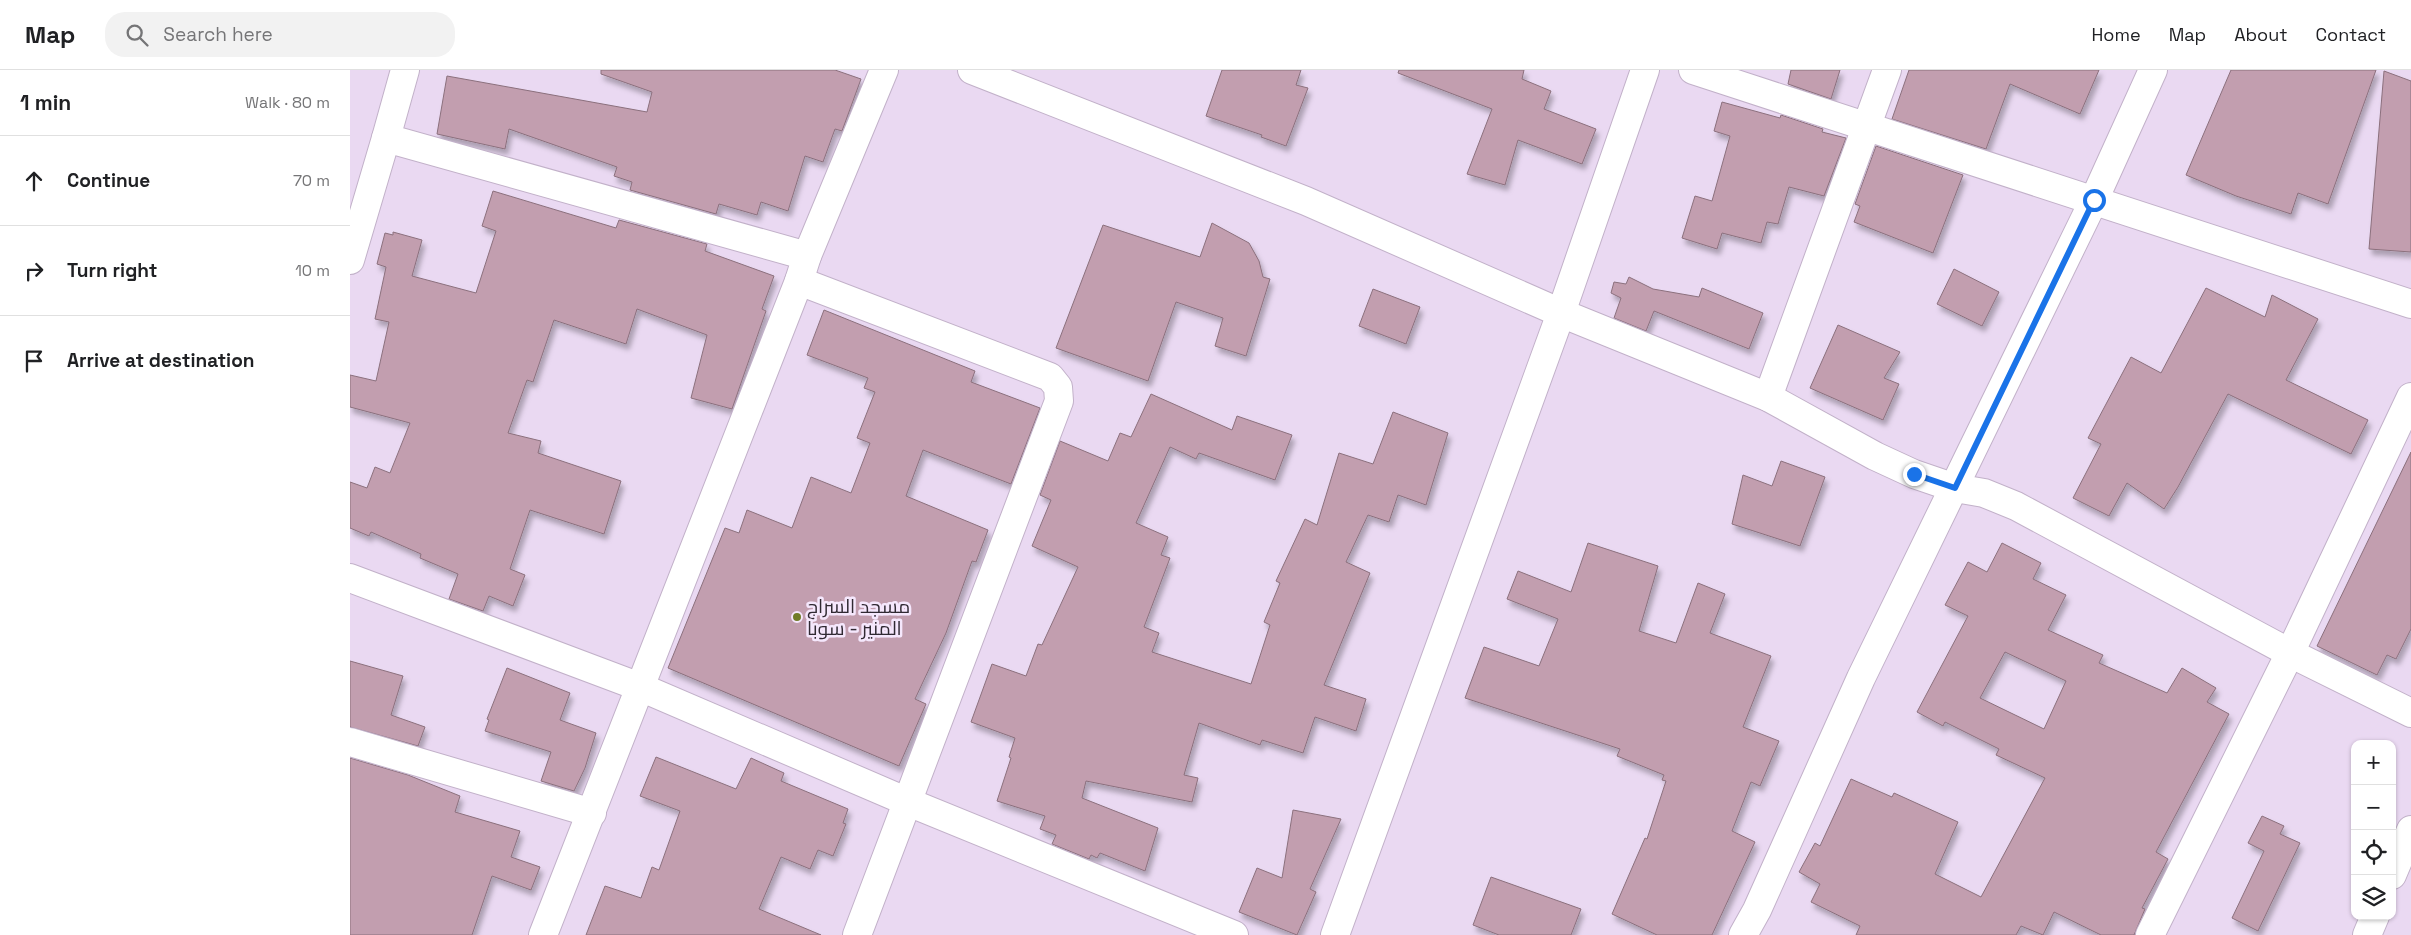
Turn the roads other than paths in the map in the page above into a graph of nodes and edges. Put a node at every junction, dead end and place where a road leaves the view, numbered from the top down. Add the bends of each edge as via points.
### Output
1 (405, 70) edge
2 (884, 70) edge
3 (972, 70) edge
4 (1644, 70) edge
5 (1694, 70) edge
6 (1887, 70) edge
7 (2153, 70) edge
8 (1866, 127) junction
9 (386, 138) junction
10 (2094, 200) junction
11 (350, 260) edge
12 (803, 269) junction
13 (2411, 304) edge
14 (1561, 313) junction
15 (1768, 397) junction
16 (2411, 397) edge
17 (1955, 488) junction
18 (350, 578) edge
19 (2290, 653) junction
20 (640, 687) junction
21 (2411, 713) edge
22 (350, 742) edge
23 (908, 802) junction
24 (592, 813) junction
25 (2411, 830) edge
26 (2396, 866) edge
27 (2373, 920) edge
28 (543, 935) edge
29 (857, 935) edge
30 (1234, 935) edge
31 (1335, 935) edge
32 (1744, 935) edge
33 (2150, 935) edge
34 (2367, 935) edge

1 - 9 street
2 - 12 street
3 - 14 street via 1306,202
4 - 14 street
5 - 8 street
6 - 8 street
7 - 10 street
8 - 10 street
8 - 15 street
9 - 11 street
9 - 12 street
10 - 13 street
10 - 17 street
12 - 20 street
12 - 23 street via 1050,377 1058,387 1059,401
14 - 15 street
14 - 31 street
15 - 17 street via 1876,456
16 - 19 street
17 - 19 street via 1984,493 2016,506
17 - 32 street via 1862,678
18 - 20 street
19 - 21 street
19 - 33 street
20 - 23 street
20 - 24 street
22 - 24 street
23 - 29 street
23 - 30 street
24 - 28 street
25 - 26 street
27 - 34 street

